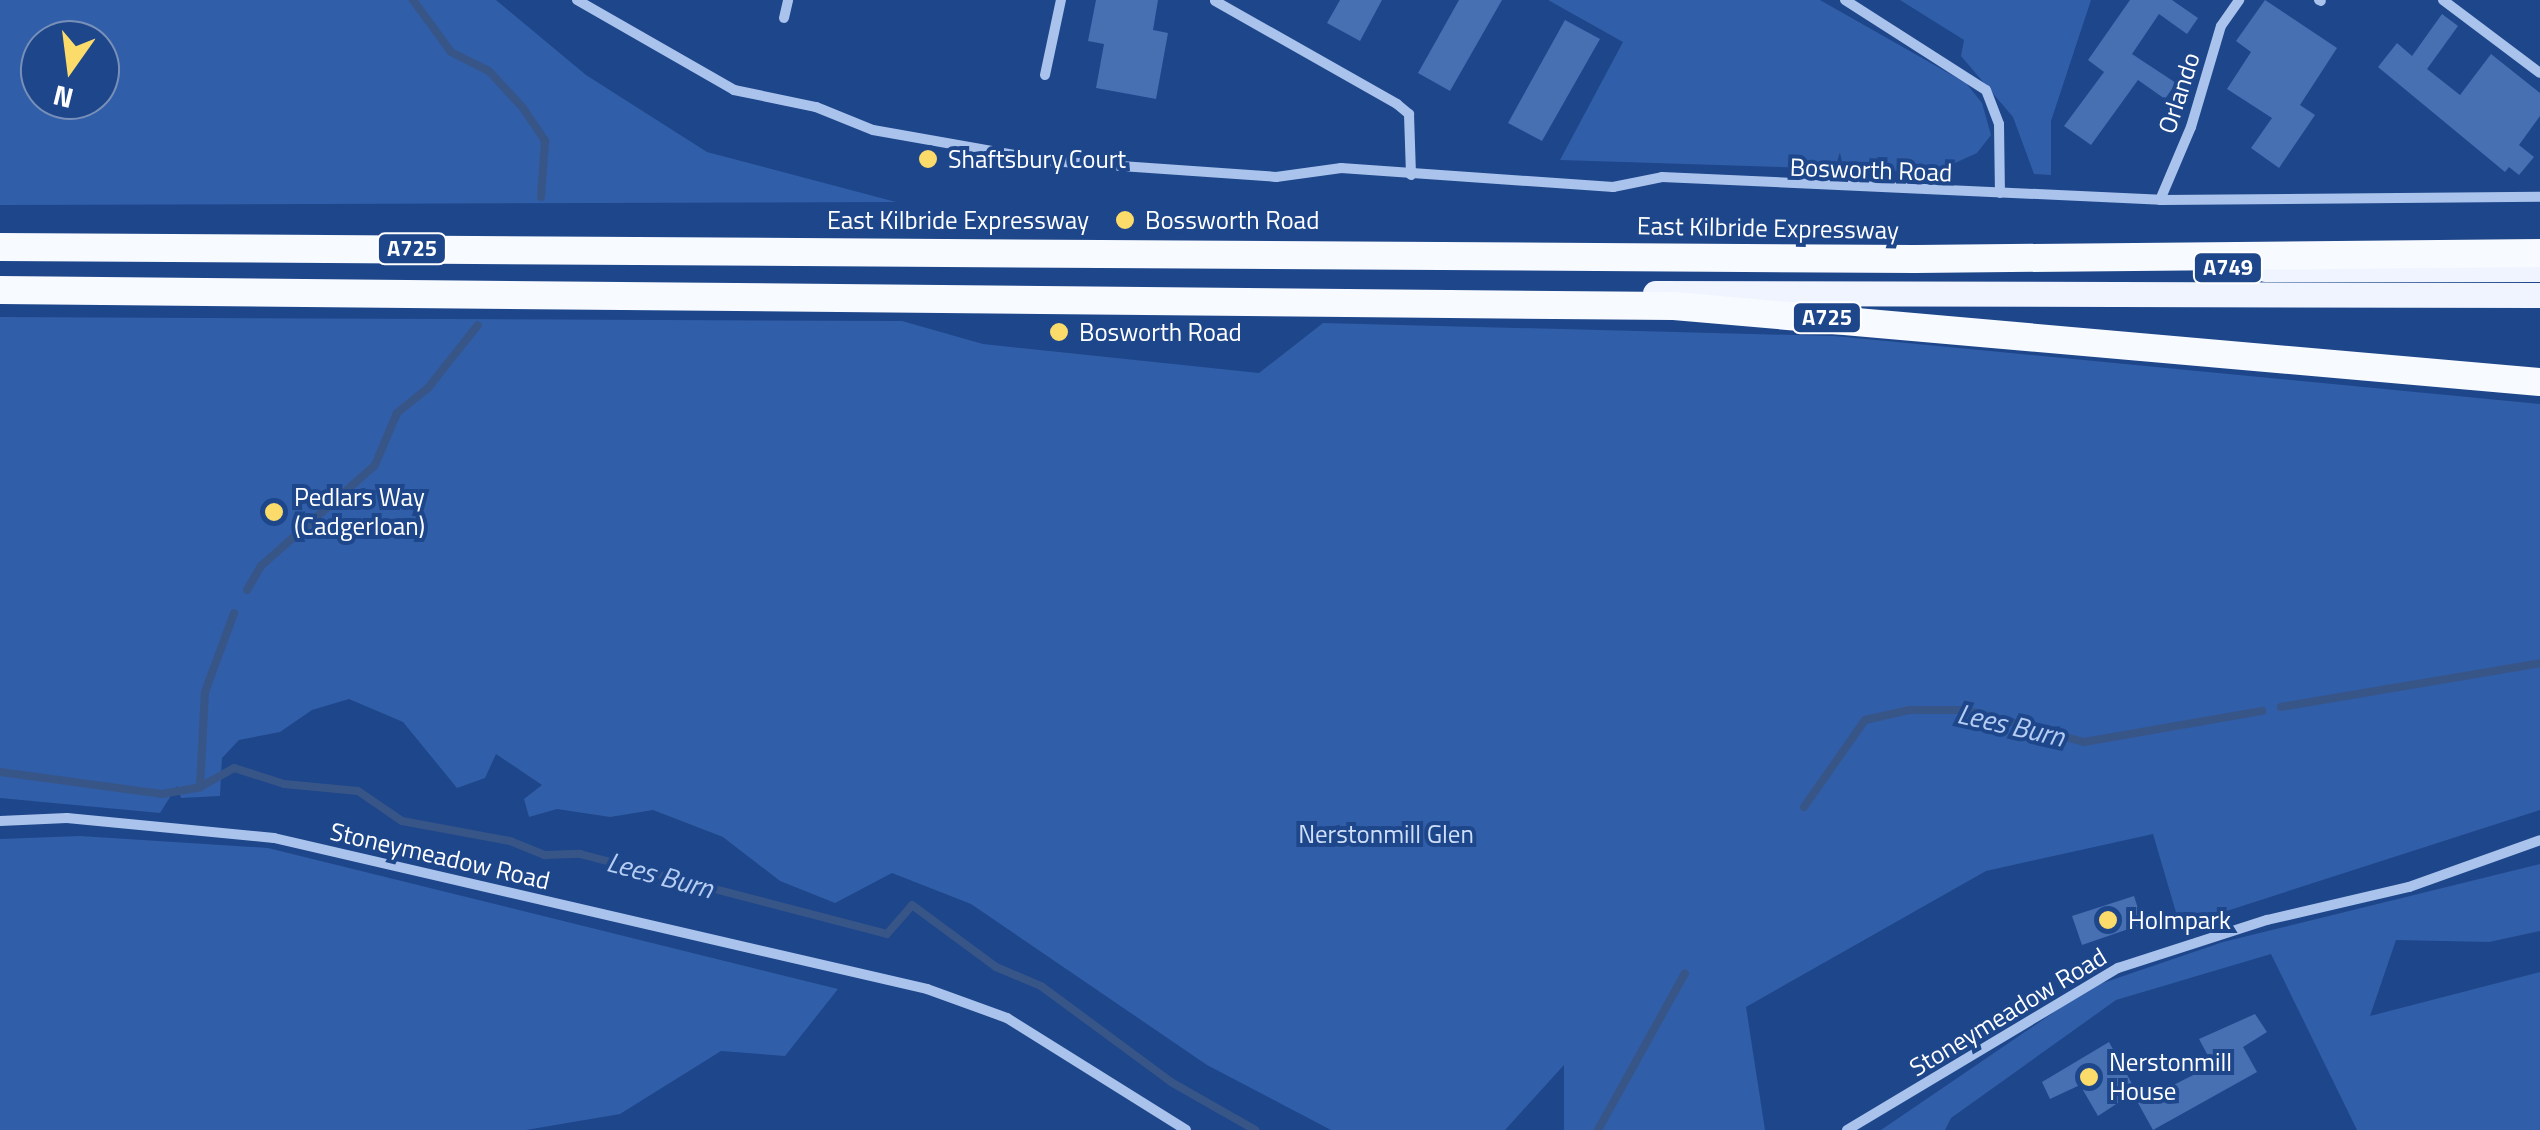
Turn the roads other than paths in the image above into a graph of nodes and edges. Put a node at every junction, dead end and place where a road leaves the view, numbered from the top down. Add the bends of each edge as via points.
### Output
1 (577, 0) edge
2 (788, 0) edge
3 (1062, 0) edge
4 (1845, 0) edge
5 (2239, 0) edge
6 (2442, 0) edge
7 (1215, 1) edge
8 (784, 18) dead end
9 (2540, 72) edge
10 (1044, 74) dead end
11 (1411, 175) junction
12 (2000, 193) junction
13 (2540, 197) edge
14 (2160, 200) junction
15 (0, 247) edge
16 (2540, 253) edge
17 (1915, 260) junction
18 (2540, 269) edge
19 (0, 290) edge
20 (2540, 295) edge
21 (1112, 296) junction
22 (2540, 382) edge
23 (0, 821) edge
24 (2540, 840) edge
25 (1186, 1130) edge
26 (1848, 1130) edge

1 - 11 street, Bosworth Road via 734,90 970,152 1276,177 1341,168
2 - 8 street
3 - 10 street
4 - 12 street via 1986,90 1999,124
5 - 14 street, Orlando via 2221,26 2191,127
6 - 9 street
7 - 11 street via 1409,114
11 - 12 street, Bosworth Road via 1613,187 1662,177
12 - 14 street, Bosworth Road
13 - 14 street, Bosworth Road
15 - 17 highway, East Kilbride Expressway / A725
16 - 17 highway, East Kilbride Expressway / A725
17 - 18 main road, East Kilbride Expressway / A749
19 - 21 highway, A725
20 - 21 main road, A749 via 1312,289
21 - 22 highway, A725 via 1674,306
23 - 25 street, Stoneymeadow Road via 67,818 274,838 928,989 1007,1018
24 - 26 street, Stoneymeadow Road via 2409,887 2267,920 2118,968

